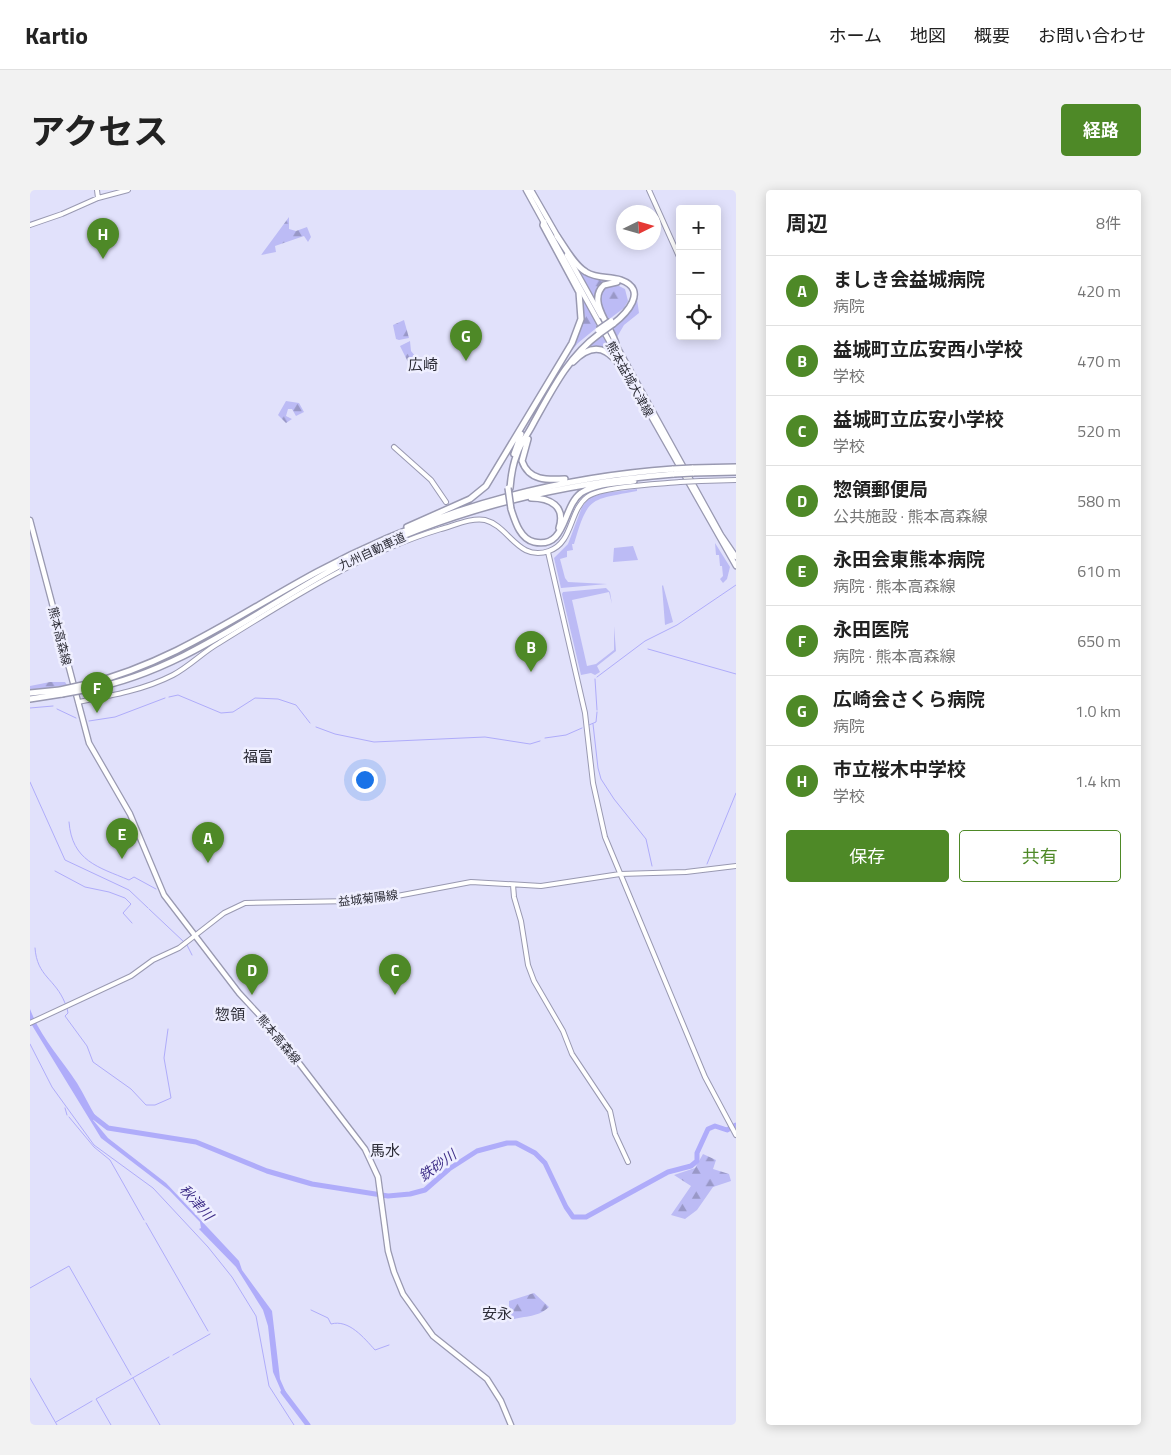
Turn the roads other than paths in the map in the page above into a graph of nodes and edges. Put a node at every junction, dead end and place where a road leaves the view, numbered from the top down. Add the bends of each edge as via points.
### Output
1 (97, 190) edge
2 (128, 190) edge
3 (526, 190) edge
4 (531, 190) edge
5 (649, 190) edge
6 (98, 198) junction
7 (544, 222) junction
8 (30, 225) edge
9 (557, 236) junction
10 (676, 250) edge
11 (612, 322) junction
12 (598, 332) junction
13 (616, 344) junction
14 (552, 377) junction
15 (558, 381) junction
16 (636, 390) junction
17 (526, 422) junction
18 (533, 425) junction
19 (394, 447) dead end
20 (736, 467) edge
21 (692, 470) junction
22 (674, 471) junction
23 (736, 472) edge
24 (577, 479) junction
25 (736, 480) edge
26 (509, 488) junction
27 (523, 498) junction
28 (446, 502) dead end
29 (512, 509) junction
30 (30, 520) edge
31 (382, 540) junction
32 (548, 552) junction
33 (736, 556) edge
34 (735, 565) edge
35 (88, 686) junction
36 (61, 692) junction
37 (30, 693) edge
38 (30, 699) edge
39 (78, 702) junction
40 (736, 866) edge
41 (620, 874) junction
42 (513, 885) junction
43 (195, 936) junction
44 (30, 1023) edge
45 (736, 1135) edge
46 (628, 1162) dead end
47 (511, 1425) edge

1 - 6 street
2 - 6 street
3 - 7 main road, 熊本益城大津線
4 - 9 main road, 熊本益城大津線
5 - 10 street
6 - 8 street
7 - 14 highway via 579,292 582,312 572,343
7 - 16 main road, 熊本益城大津線
9 - 11 highway via 586,272 602,278 620,279 630,286 633,304 625,315
9 - 13 main road, 熊本益城大津線
11 - 12 highway, bridge
11 - 13 highway via 631,300 627,287 618,282 604,285 597,297
12 - 14 highway via 582,344
12 - 15 highway via 579,350
13 - 33 main road, 熊本益城大津線 via 721,535
14 - 17 highway
15 - 16 highway via 579,356 596,349 608,353
15 - 18 highway
16 - 34 main road, 熊本益城大津線
17 - 26 highway via 511,459
17 - 31 highway via 486,486 470,499
18 - 24 highway via 522,454 528,472 542,479
18 - 26 highway via 517,452
19 - 28 street via 431,480
20 - 21 highway, 九州自動車道
21 - 22 highway, 九州自動車道, bridge
21 - 23 highway, 九州自動車道
22 - 24 highway, 九州自動車道
22 - 27 highway, 九州自動車道 via 597,482
22 - 29 highway via 587,490 575,499 560,532 544,542 525,538 515,523
24 - 31 highway, 九州自動車道 via 478,504
25 - 32 street, bridge via 620,488 588,495 576,510 566,536
26 - 29 highway, bridge
27 - 29 highway via 544,498 556,504 561,520 556,533 541,540 529,536
27 - 35 highway, 九州自動車道 via 456,517 388,543 319,577 172,661 128,679
30 - 39 main road, 熊本高森線
31 - 35 highway, 九州自動車道 via 317,572 218,631 126,673
32 - 39 street via 519,548 498,526 483,519 441,529 382,551 317,583 217,644 172,676 129,691
32 - 41 street via 585,713 598,814
35 - 36 highway, 九州自動車道, bridge
36 - 37 highway, 九州自動車道
36 - 38 highway, 九州自動車道
39 - 43 main road, 熊本高森線 via 91,748 130,814 161,888
40 - 41 street, 益城菊陽線
41 - 42 street, 益城菊陽線 via 541,886
41 - 45 street via 705,1077
42 - 43 street, 益城菊陽線 via 471,882 354,902 245,903 224,913
42 - 46 street via 534,981 563,1031 572,1054 610,1112 615,1134
43 - 44 street, 益城菊陽線 via 131,976
43 - 47 main road, 熊本高森線 via 361,1142 376,1170 391,1262 409,1305 439,1342 487,1379

